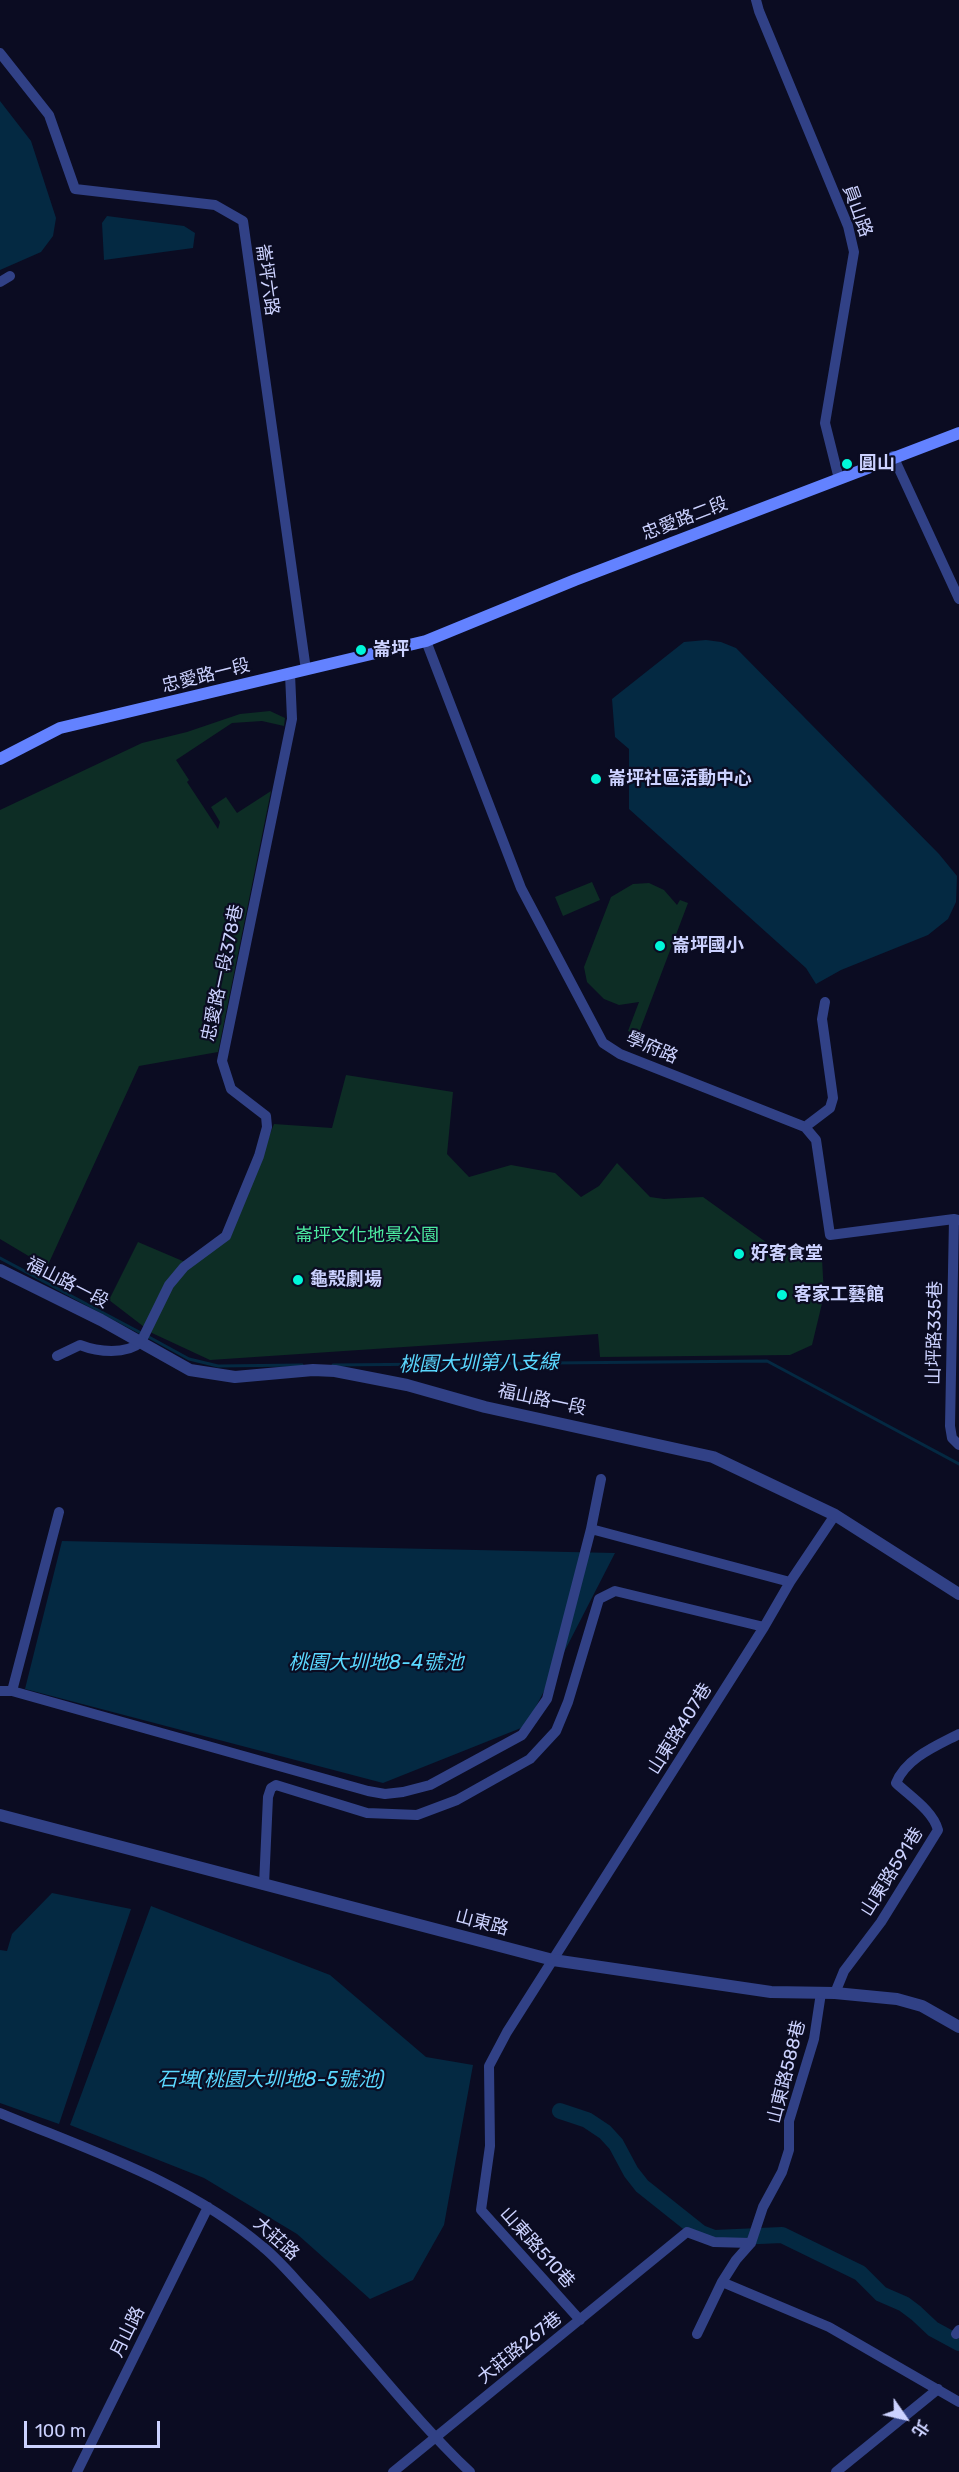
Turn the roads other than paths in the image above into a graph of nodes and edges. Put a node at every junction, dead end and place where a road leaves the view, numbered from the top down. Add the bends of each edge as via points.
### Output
1 (756, 0) edge
2 (0, 54) edge
3 (959, 433) edge
4 (893, 456) junction
5 (839, 479) junction
6 (959, 599) edge
7 (426, 641) junction
8 (306, 670) junction
9 (290, 674) junction
10 (0, 759) edge
11 (825, 1002) dead end
12 (805, 1127) junction
13 (956, 1219) edge
14 (0, 1270) edge
15 (143, 1337) junction
16 (57, 1356) dead end
17 (959, 1444) edge
18 (601, 1479) dead end
19 (59, 1512) dead end
20 (835, 1515) junction
21 (591, 1529) junction
22 (790, 1582) junction
23 (959, 1594) edge
24 (764, 1627) junction
25 (0, 1691) edge
26 (12, 1691) junction
27 (959, 1734) edge
28 (0, 1815) edge
29 (264, 1885) junction
30 (553, 1960) junction
31 (821, 1993) junction
32 (835, 1993) junction
33 (959, 2027) edge
34 (0, 2113) edge
35 (208, 2207) junction
36 (751, 2243) junction
37 (722, 2282) junction
38 (580, 2320) junction
39 (697, 2334) dead end
40 (938, 2389) junction
41 (959, 2402) edge
42 (435, 2439) junction
43 (77, 2472) edge
44 (393, 2472) edge
45 (470, 2472) edge
46 (836, 2472) edge

1 - 5 street, 員山路 via 855,252 825,423
2 - 8 street, 崙坪六路 via 49,115 75,189 215,205 243,221
3 - 4 main road, 忠愛路二段
4 - 5 main road, 忠愛路二段
4 - 6 street
5 - 7 main road, 忠愛路二段
7 - 8 main road, 忠愛路一段
7 - 12 street, 學府路 via 521,888 603,1043 620,1054
8 - 9 main road, 忠愛路一段
9 - 10 main road, 忠愛路一段 via 60,728
9 - 15 street, 忠愛路一段378巷 via 292,719 222,1061 231,1089 266,1116 267,1127 226,1236 184,1267 169,1285
11 - 12 street via 822,1019 833,1098 830,1108
12 - 13 street via 816,1140 830,1235
13 - 17 street, 山坪路335巷 via 950,1426 952,1438
14 - 15 street, 福山路一段
15 - 16 street via 133,1349 124,1351 80,1346
15 - 20 street, 福山路一段 via 190,1370 235,1377 335,1371 713,1457
18 - 21 street
19 - 26 street
20 - 22 street, 山東路407巷
20 - 23 street, 福山路一段
21 - 22 street
21 - 26 street via 547,1699 522,1735 430,1785 385,1794 356,1788
22 - 24 street, 山東路407巷
24 - 29 street via 615,1591 598,1599 556,1731 530,1759 458,1800 417,1815 367,1813 276,1785 268,1797
24 - 30 street, 山東路407巷
25 - 26 street
27 - 32 street, 山東路591巷 via 932,1748 901,1772 896,1783 931,1815 938,1830 881,1922 844,1971
28 - 29 street, 山東路
29 - 30 street, 山東路
30 - 31 street, 山東路 via 771,1992
30 - 38 street, 山東路510巷 via 489,2066 490,2146 481,2210
31 - 32 street, 山東路
31 - 36 street, 山東路588巷 via 814,2039 789,2121 789,2150
32 - 33 street, 山東路 via 897,1998 922,2006
34 - 35 street, 大莊路 via 161,2180
35 - 42 street, 大莊路 via 265,2248 328,2314
35 - 43 street, 月山路
36 - 37 street, 山東路588巷
36 - 38 street, 大莊路267巷 via 714,2242 687,2232
37 - 39 street, 山東路588巷
37 - 40 street via 829,2327
38 - 42 street, 大莊路267巷
40 - 41 street
40 - 46 street
42 - 44 street, 大莊路267巷
42 - 45 street, 大莊路

